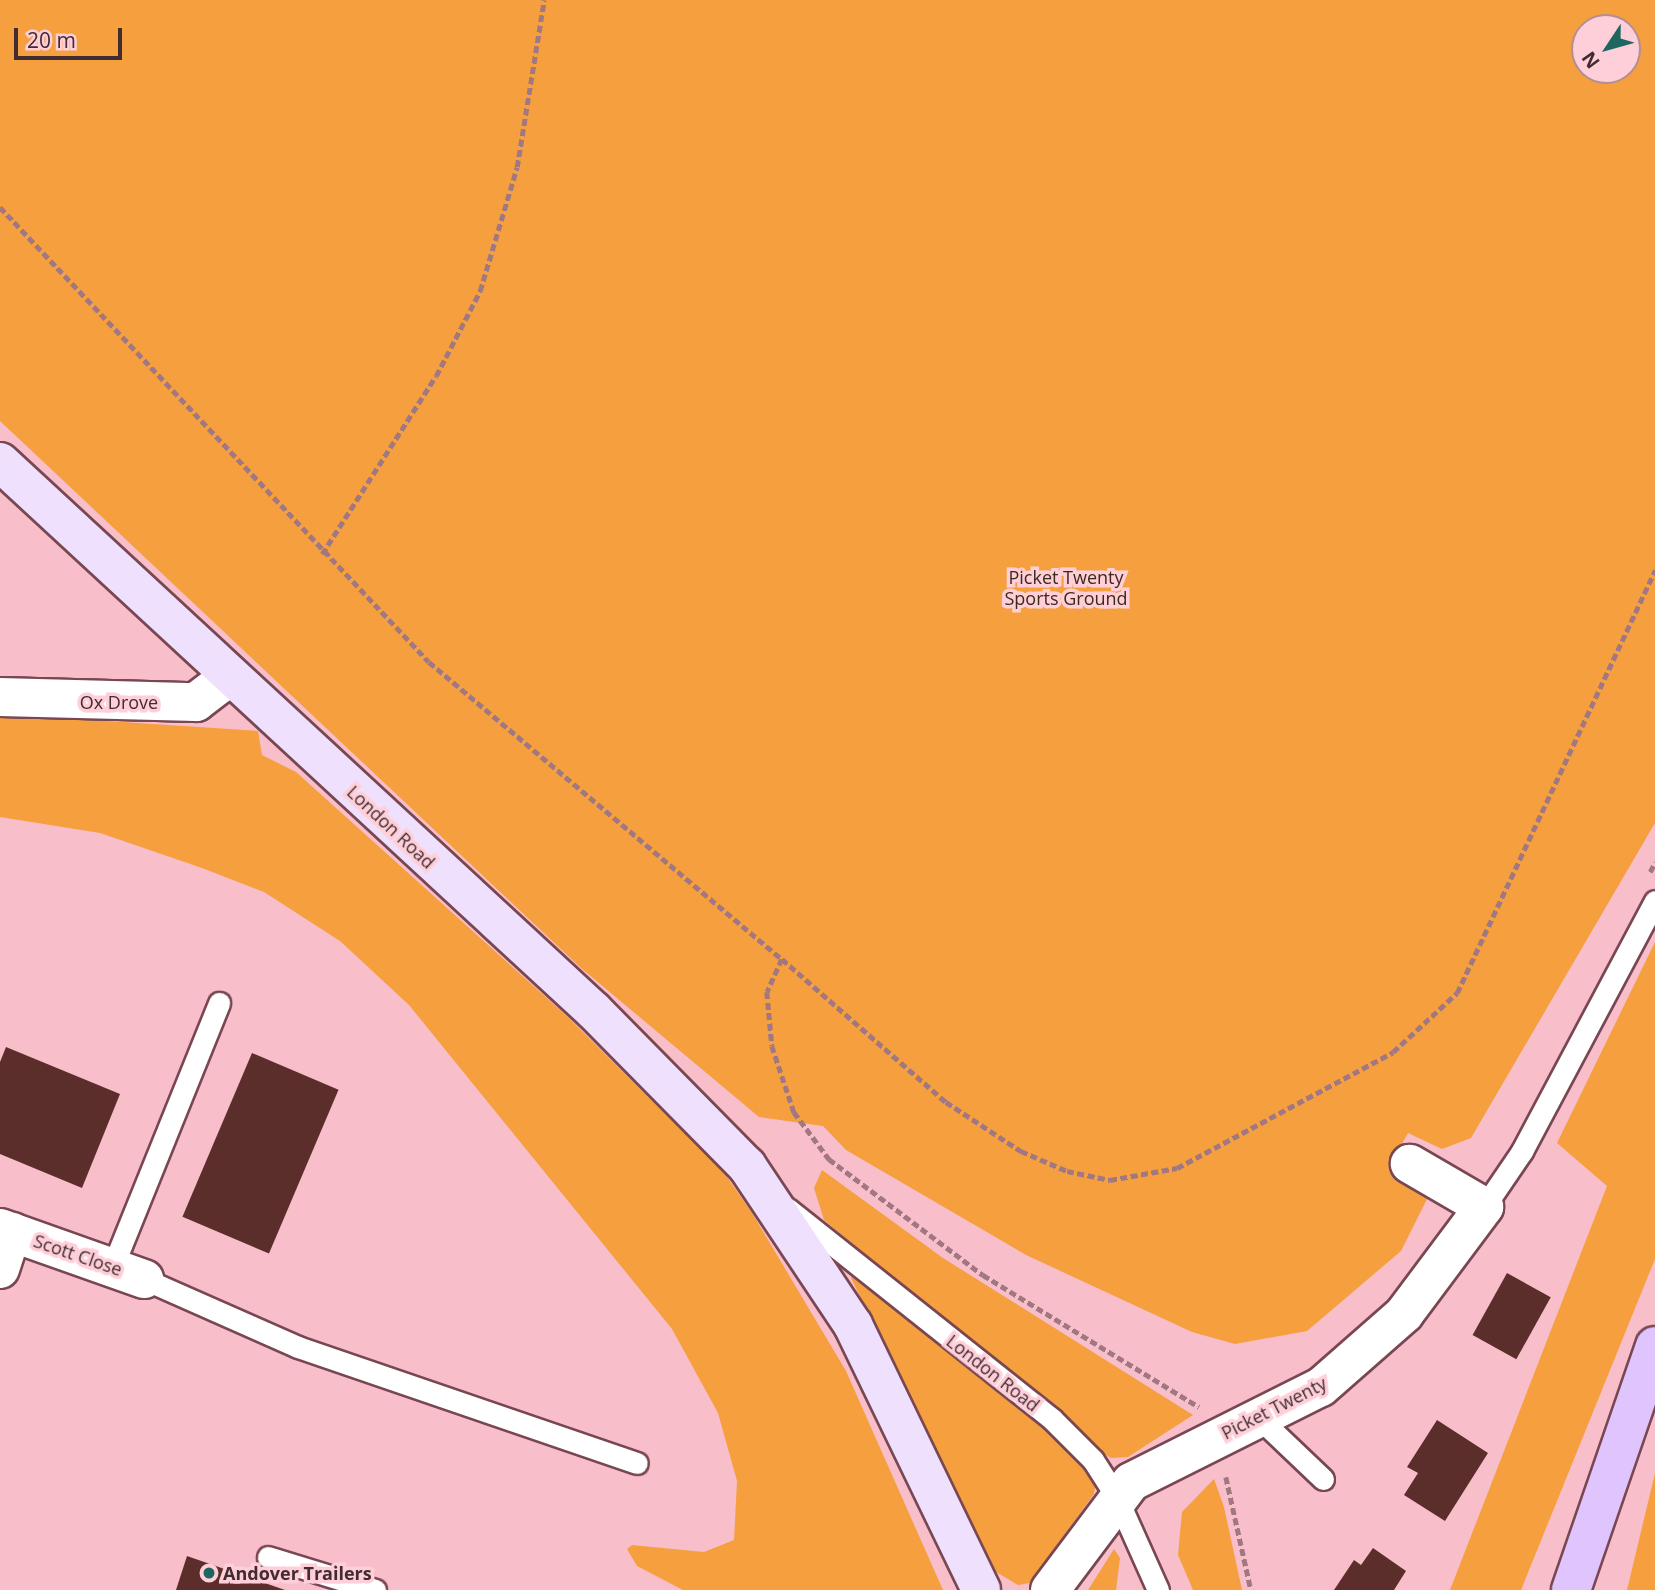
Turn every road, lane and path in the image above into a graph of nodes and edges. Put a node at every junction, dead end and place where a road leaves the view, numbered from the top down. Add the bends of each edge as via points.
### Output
1 (544, 0) edge
2 (0, 207) edge
3 (0, 462) edge
4 (322, 554) junction
5 (1655, 570) edge
6 (229, 677) junction
7 (0, 697) edge
8 (1655, 901) edge
9 (782, 959) junction
10 (219, 1003) dead end
11 (1410, 1164) dead end
12 (775, 1199) junction
13 (1485, 1208) junction
14 (6, 1230) edge
15 (0, 1269) edge
16 (128, 1273) junction
17 (1655, 1346) edge
18 (1211, 1414) dead end
19 (1260, 1419) junction
20 (637, 1463) dead end
21 (1224, 1467) dead end
22 (1323, 1479) dead end
23 (1116, 1496) junction
24 (268, 1557) dead end
25 (375, 1590) edge
26 (981, 1590) edge
27 (1050, 1590) edge
28 (1158, 1590) edge
29 (1251, 1590) edge
30 (1571, 1590) edge

1 - 4 path via 517,167 480,292 436,376
2 - 4 path
3 - 6 main road, London Road
4 - 9 path via 464,694
5 - 9 path via 1457,993 1393,1052 1177,1168 1127,1181 1046,1164 946,1102
6 - 7 street, Ox Drove via 196,702
6 - 12 main road, London Road via 603,1020
8 - 13 lane, Picket Twenty via 1522,1151
9 - 18 path via 767,992 766,1015 785,1093 811,1140 879,1201 983,1275
10 - 16 lane
11 - 13 street
12 - 23 lane, London Road via 1052,1419
12 - 26 main road, London Road via 853,1325
13 - 19 street, Picket Twenty via 1377,1342 1321,1387
14 - 15 street, Scott Close
14 - 16 street, Scott Close
16 - 20 lane via 298,1347
17 - 30 main road
19 - 22 lane
19 - 23 street, Picket Twenty via 1161,1463
21 - 29 path
23 - 27 street, Picket Twenty
23 - 28 lane, London Road
24 - 25 lane

